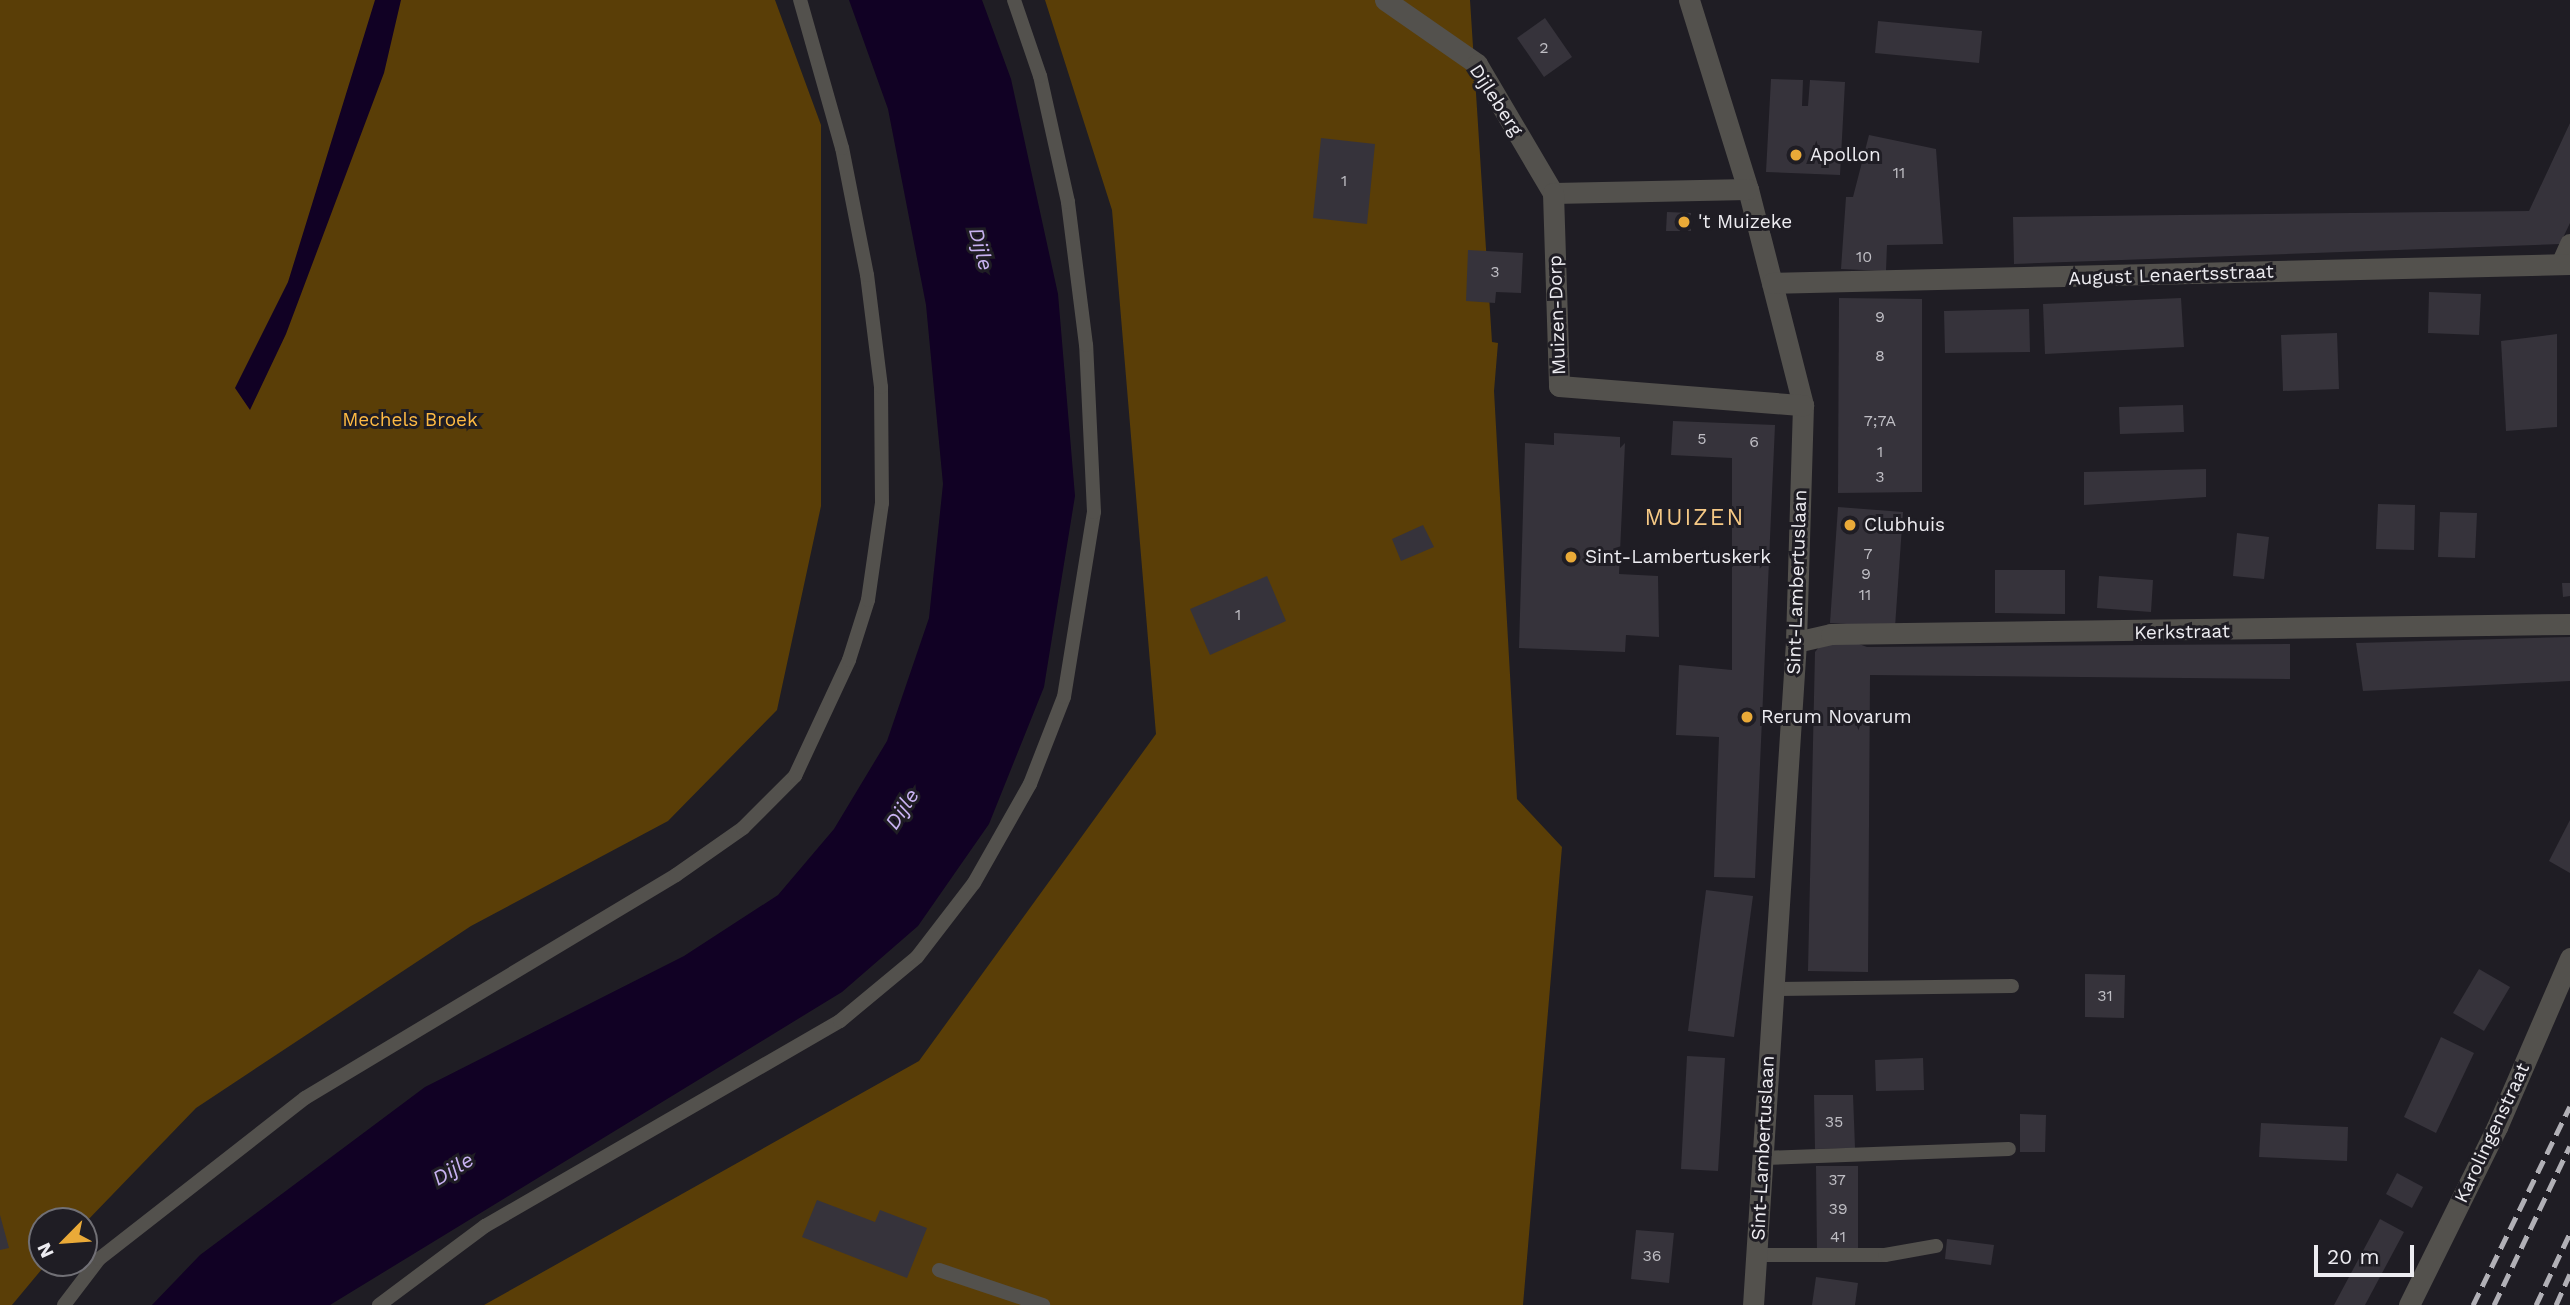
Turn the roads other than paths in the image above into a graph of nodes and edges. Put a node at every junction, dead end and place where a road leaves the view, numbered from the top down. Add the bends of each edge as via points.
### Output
1 (800, 0) edge
2 (1014, 0) edge
3 (1385, 0) edge
4 (1689, 0) edge
5 (1748, 189) junction
6 (1553, 193) junction
7 (2570, 244) edge
8 (2565, 264) edge
9 (1772, 283) junction
10 (1803, 405) junction
11 (2570, 624) edge
12 (1796, 642) junction
13 (2570, 958) edge
14 (2012, 986) dead end
15 (1773, 989) junction
16 (2009, 1149) dead end
17 (1763, 1158) junction
18 (1936, 1246) dead end
19 (1756, 1255) junction
20 (939, 1270) dead end
21 (64, 1305) edge
22 (379, 1305) edge
23 (1043, 1305) edge
24 (1753, 1305) edge
25 (2409, 1305) edge

1 - 21 lane via 842,148 867,275 881,387 882,503 868,600 849,660 795,776 743,828 676,875 306,1098 99,1259
2 - 22 lane via 1040,76 1068,202 1086,345 1094,512 1064,697 1030,784 974,883 917,957 840,1021 485,1226
3 - 6 street, Dijleberg via 1477,64
4 - 5 street, Sint-Lambertuslaan
5 - 6 street
5 - 9 street, Sint-Lambertuslaan
6 - 10 street, Muizen-Dorp via 1559,386
7 - 8 street
8 - 9 street, August Lenaertsstraat
9 - 10 street, Sint-Lambertuslaan
10 - 12 street, Sint-Lambertuslaan
11 - 12 street, Kerkstraat via 1831,634
12 - 15 street, Sint-Lambertuslaan
13 - 25 street, Karolingenstraat via 2497,1127
14 - 15 lane
15 - 17 street, Sint-Lambertuslaan
16 - 17 lane
17 - 19 street, Sint-Lambertuslaan
18 - 19 lane via 1885,1255
19 - 24 street, Sint-Lambertuslaan
20 - 23 lane

